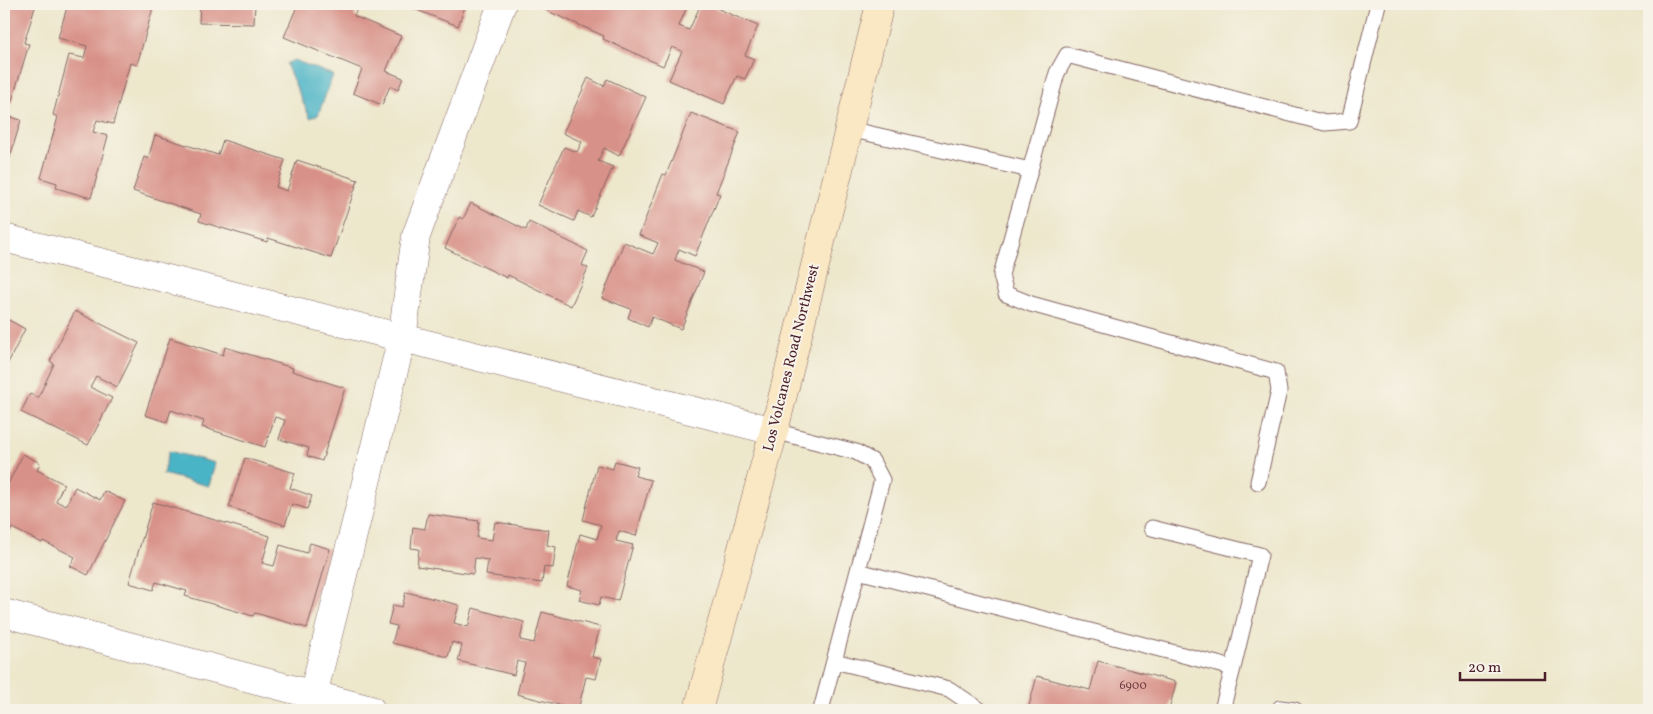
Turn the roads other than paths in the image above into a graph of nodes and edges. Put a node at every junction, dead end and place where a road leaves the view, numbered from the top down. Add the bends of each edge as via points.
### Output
1 (502, 4) edge
2 (880, 4) edge
3 (1378, 4) edge
4 (849, 129) junction
5 (1030, 170) junction
6 (4, 238) edge
7 (402, 338) junction
8 (774, 431) junction
9 (1258, 482) dead end
10 (1152, 528) dead end
11 (858, 571) junction
12 (4, 613) edge
13 (834, 661) junction
14 (1233, 668) junction
15 (313, 694) junction
16 (371, 710) edge
17 (698, 710) edge
18 (821, 710) edge
19 (980, 710) edge
20 (1222, 710) edge
21 (1280, 710) edge
22 (1295, 710) edge

1 - 7 street via 416,236
2 - 4 street, Los Volcanes Road Northwest
3 - 5 lane via 1349,121 1324,124 1068,55 1057,73
4 - 5 lane
4 - 8 street, Los Volcanes Road Northwest
5 - 9 lane via 1001,276 1006,294 1031,304 1276,372 1279,391
6 - 7 street
7 - 8 street
7 - 15 street
8 - 11 lane via 856,452 872,461 882,480
8 - 17 street, Los Volcanes Road Northwest
10 - 14 lane via 1260,555
11 - 13 lane
11 - 14 lane
12 - 15 street
13 - 18 lane
13 - 19 lane via 949,689
14 - 20 lane
15 - 16 street
21 - 22 lane

